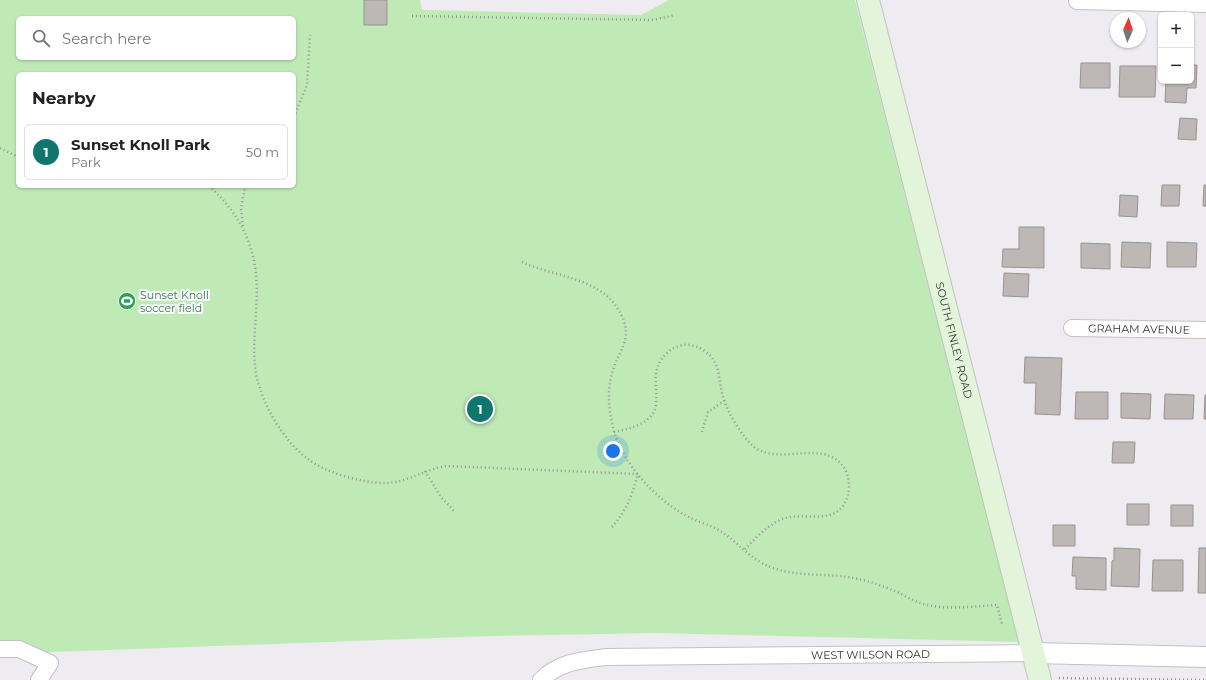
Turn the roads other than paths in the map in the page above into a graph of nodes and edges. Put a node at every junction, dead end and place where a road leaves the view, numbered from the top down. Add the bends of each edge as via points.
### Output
1 (868, 0) edge
2 (1077, 1) dead end
3 (1206, 4) edge
4 (1072, 328) dead end
5 (1206, 330) edge
6 (0, 649) edge
7 (1033, 653) junction
8 (1206, 656) edge
9 (39, 680) edge
10 (541, 680) edge
11 (1040, 680) edge

1 - 7 main road, SOUTH FINLEY ROAD
2 - 3 street
4 - 5 street, GRAHAM AVENUE
6 - 9 street via 19,649 50,663
7 - 8 street, WEST WILSON ROAD
7 - 10 street, WEST WILSON ROAD via 606,657 556,667
7 - 11 main road, SOUTH FINLEY ROAD

